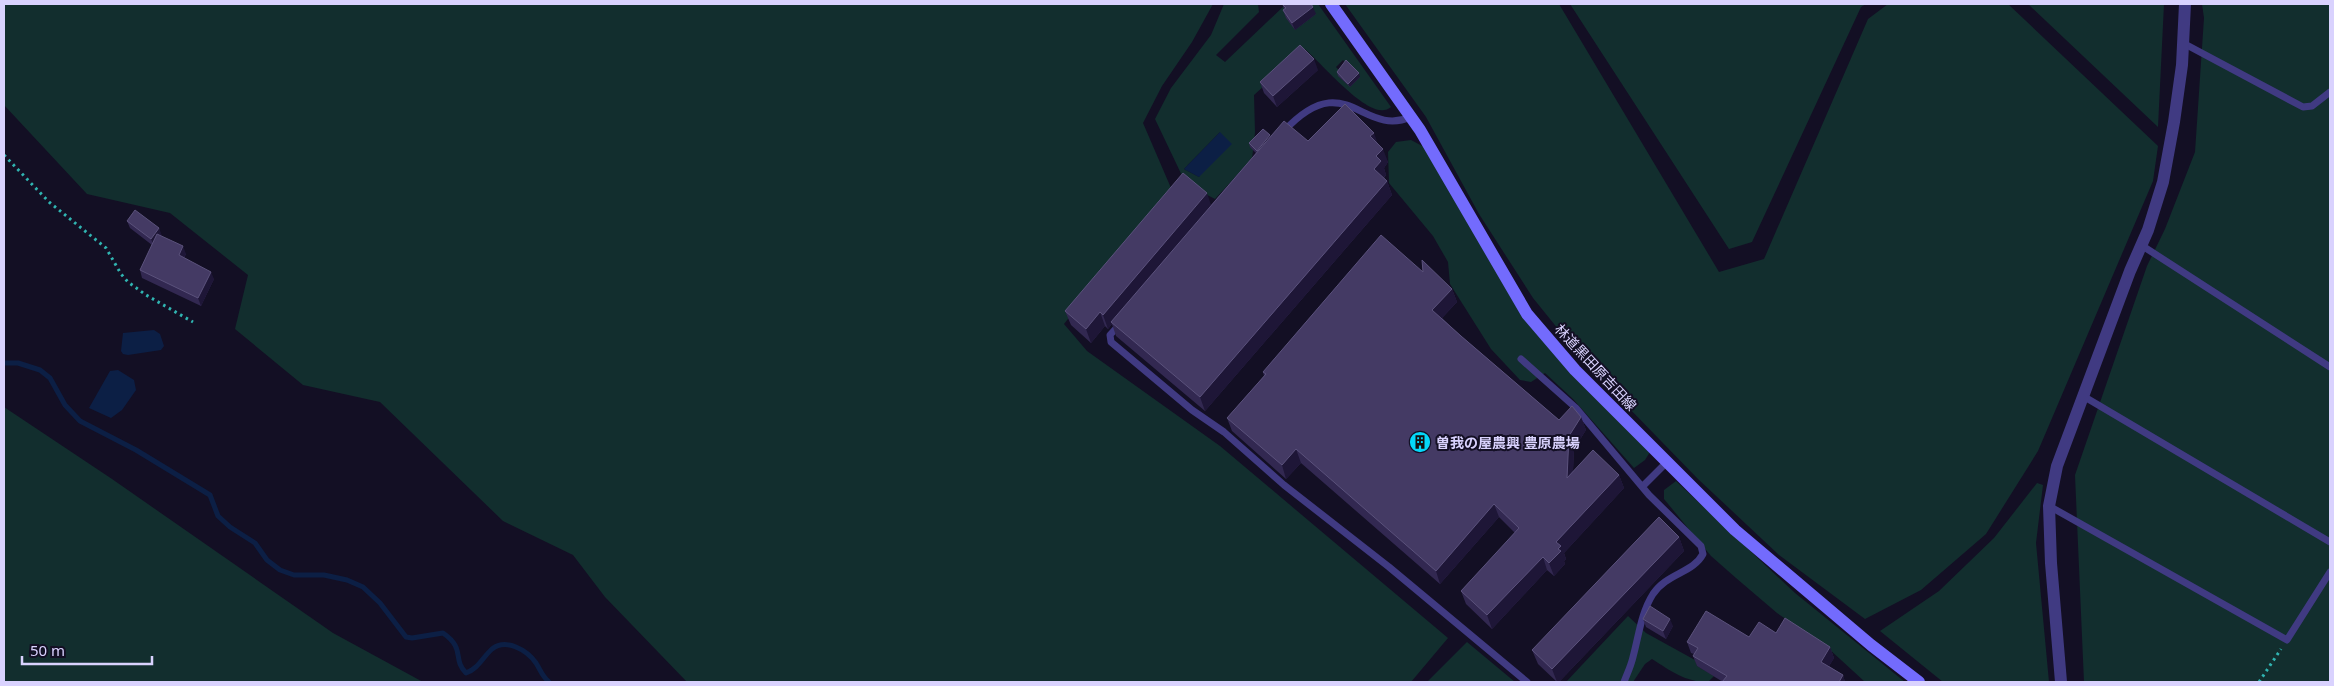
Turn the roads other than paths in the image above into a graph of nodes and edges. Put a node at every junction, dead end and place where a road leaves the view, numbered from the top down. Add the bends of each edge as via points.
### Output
1 (1331, 4) edge
2 (2185, 4) edge
3 (2183, 43) junction
4 (2330, 92) edge
5 (1411, 117) junction
6 (1280, 137) edge
7 (2141, 245) junction
8 (1122, 321) edge
9 (1521, 360) dead end
10 (2330, 367) edge
11 (2083, 396) junction
12 (1667, 462) junction
13 (1643, 486) junction
14 (2049, 506) junction
15 (2330, 542) edge
16 (2330, 572) edge
17 (1527, 682) edge
18 (1624, 682) edge
19 (1919, 682) edge
20 (2061, 682) edge

1 - 5 street, 林道黒田原吉田線
2 - 3 street
3 - 4 lane via 2303,106 2312,106
3 - 7 street via 2163,182
5 - 6 lane via 1400,122 1387,120 1343,104 1326,102 1302,114
5 - 12 street, 林道黒田原吉田線 via 1528,314 1575,370
7 - 10 lane
7 - 11 street
8 - 17 lane via 1110,336 1111,342
9 - 13 lane via 1576,408
11 - 14 street via 2057,466
11 - 15 lane
12 - 13 lane
12 - 19 street, 林道黒田原吉田線 via 1735,530
13 - 18 lane via 1700,546 1703,554 1699,561 1666,580 1653,594 1642,616 1633,659
14 - 16 lane via 2286,640
14 - 20 street

